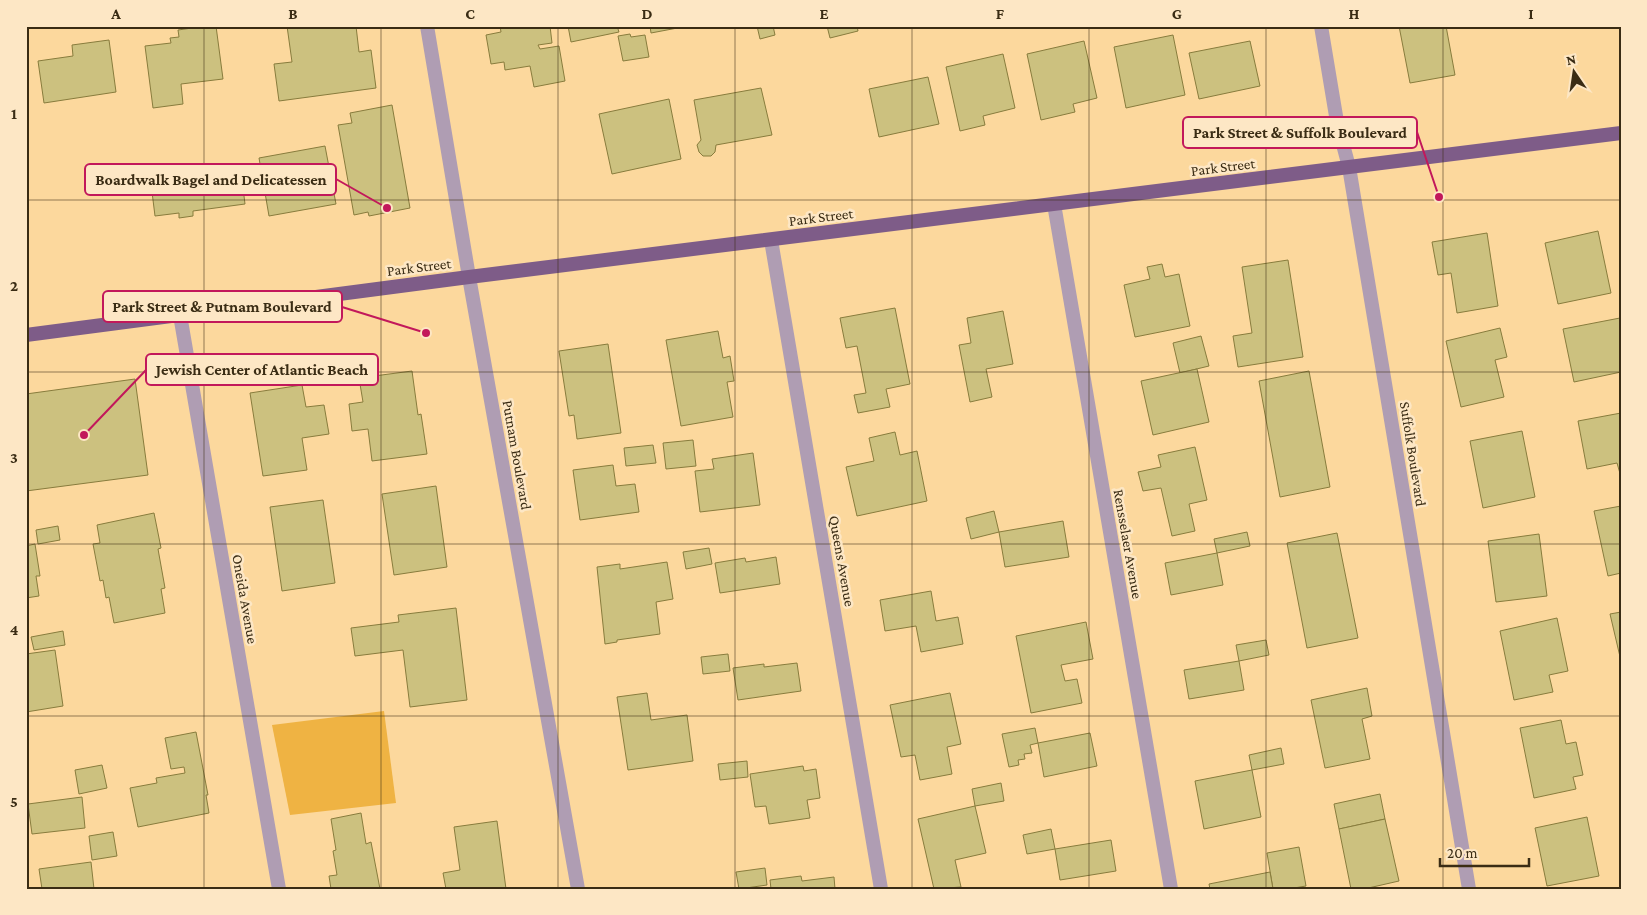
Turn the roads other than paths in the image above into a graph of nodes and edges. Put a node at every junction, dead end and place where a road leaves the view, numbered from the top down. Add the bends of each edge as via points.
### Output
1 (427, 26) edge
2 (1321, 26) edge
3 (1621, 133) edge
4 (1349, 167) junction
5 (1054, 204) junction
6 (771, 240) junction
7 (469, 277) junction
8 (180, 315) junction
9 (26, 335) edge
10 (279, 889) edge
11 (578, 889) edge
12 (881, 889) edge
13 (1171, 889) edge
14 (1469, 889) edge

1 - 7 street, Putnam Boulevard
2 - 4 street, Suffolk Boulevard via 1337,122
3 - 4 highway, Park Street
4 - 5 highway, Park Street
4 - 14 street, Suffolk Boulevard
5 - 6 highway, Park Street
5 - 13 street, Rensselaer Avenue
6 - 7 highway, Park Street
6 - 12 street, Queens Avenue
7 - 8 highway, Park Street
7 - 11 street, Putnam Boulevard
8 - 9 highway, Park Street
8 - 10 street, Oneida Avenue

